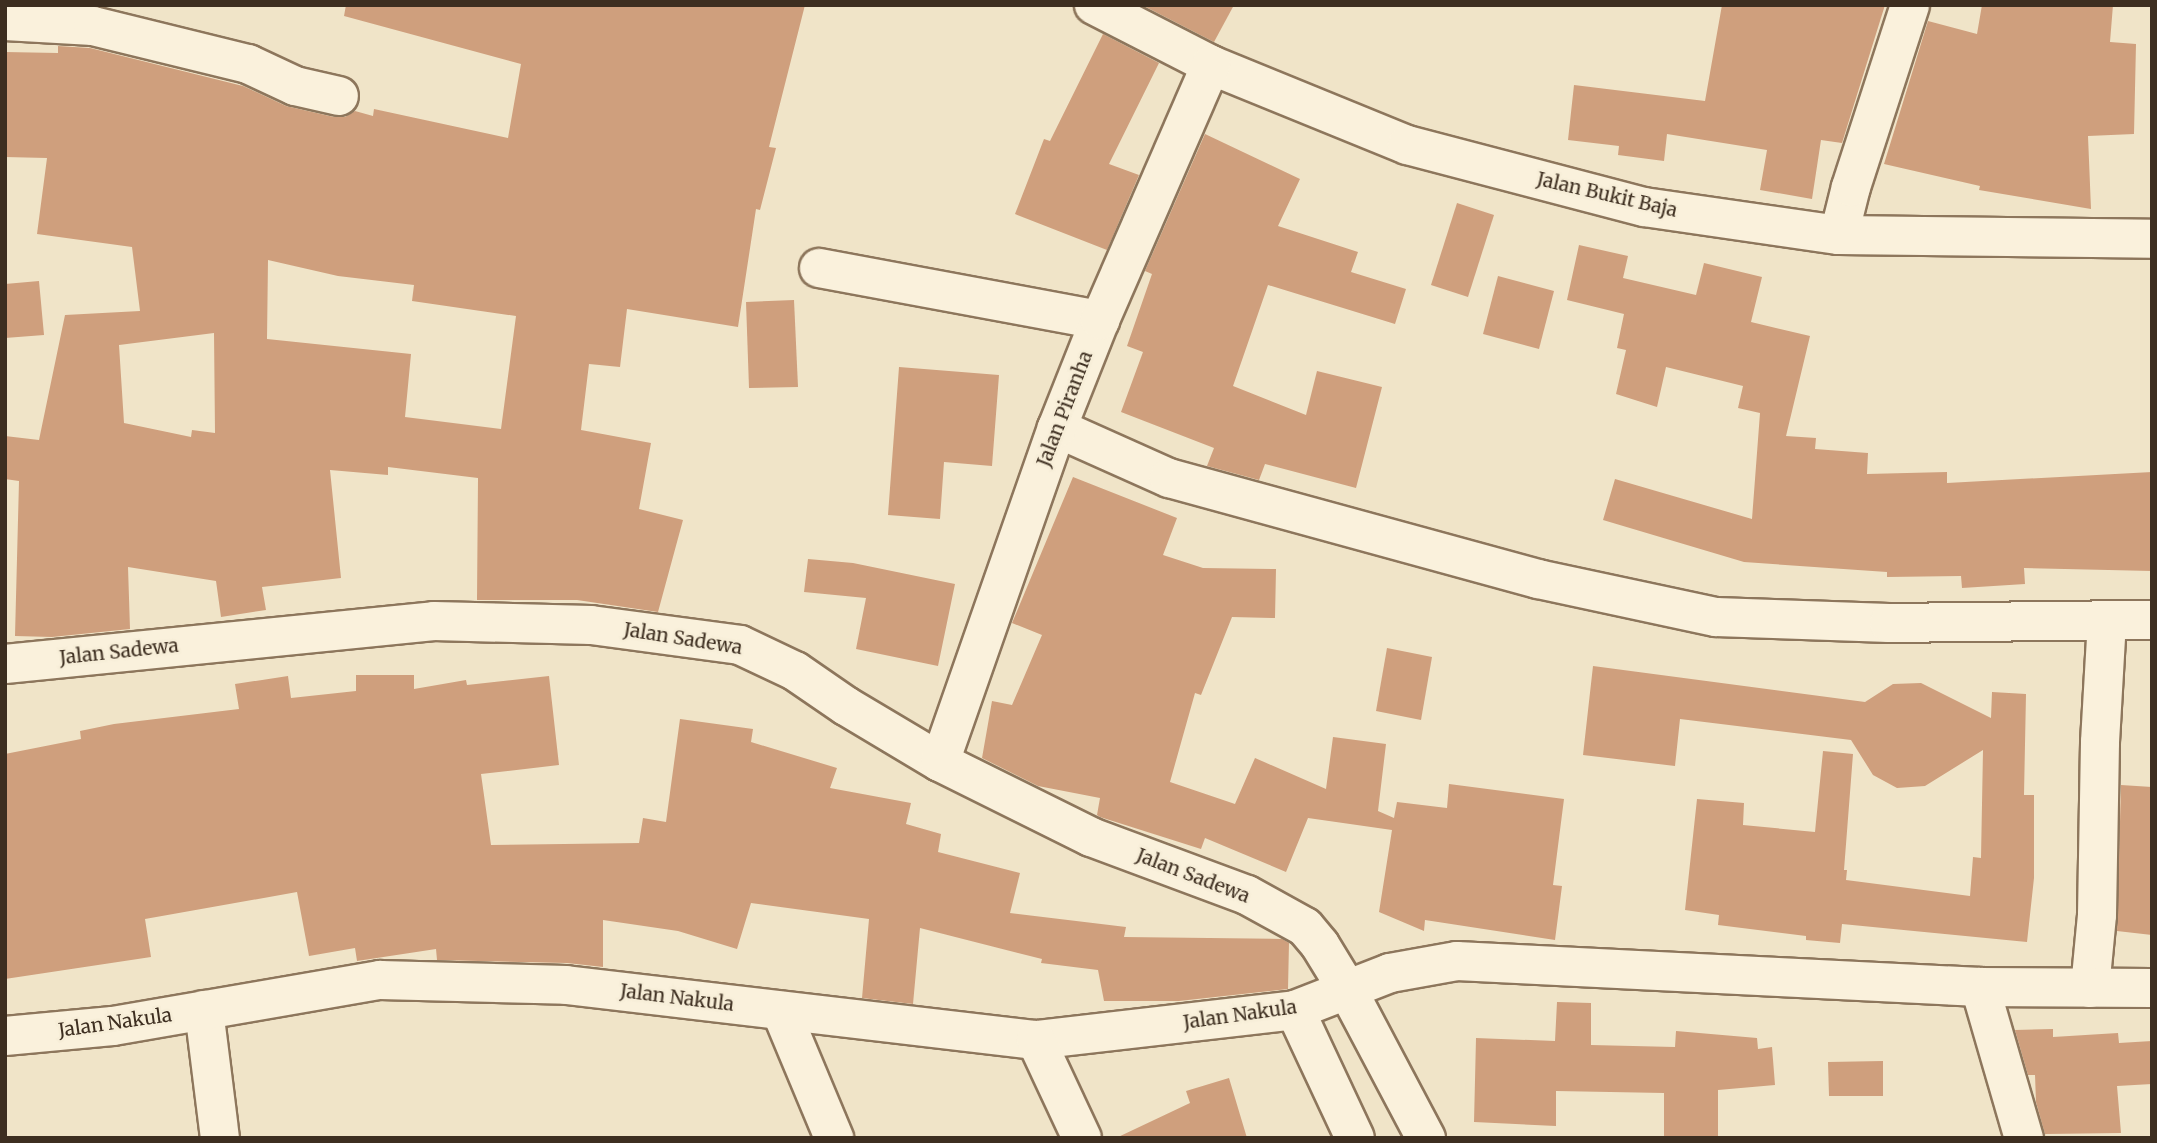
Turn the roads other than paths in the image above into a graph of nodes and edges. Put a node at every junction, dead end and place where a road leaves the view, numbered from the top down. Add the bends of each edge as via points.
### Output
1 (1910, 5) edge
2 (1097, 6) edge
3 (5, 21) edge
4 (1211, 65) junction
5 (339, 96) dead end
6 (1839, 235) junction
7 (2152, 239) edge
8 (819, 268) dead end
9 (1100, 320) junction
10 (1057, 428) junction
11 (2107, 620) junction
12 (2152, 620) edge
13 (7, 663) edge
14 (940, 762) junction
15 (1980, 987) junction
16 (2090, 988) junction
17 (2152, 988) edge
18 (1347, 989) junction
19 (204, 1010) junction
20 (1295, 1010) junction
21 (781, 1012) junction
22 (5, 1036) edge
23 (1036, 1040) junction
24 (220, 1138) edge
25 (834, 1138) edge
26 (1082, 1138) edge
27 (1355, 1138) edge
28 (1426, 1138) edge
29 (2024, 1138) edge

1 - 6 street
2 - 4 street, Jalan Bukit Baja
3 - 5 street via 93,26 248,64 295,86
4 - 6 street, Jalan Bukit Baja via 1407,145 1644,207
4 - 9 street, Jalan Piranha
6 - 7 street, Jalan Bukit Baja
8 - 9 street
9 - 10 street, Jalan Piranha
10 - 11 street via 1183,481 1538,579 1716,617 1889,623
10 - 14 street, Jalan Piranha
11 - 12 street
11 - 16 street via 2097,915
13 - 14 street, Jalan Sadewa via 434,621 591,625 740,645 795,671
14 - 18 street, Jalan Sadewa via 1091,837 1278,910 1305,927 1320,944
15 - 16 street, Jalan Nakula
15 - 18 street, Jalan Nakula via 1457,961 1390,973
15 - 29 street
16 - 17 street, Jalan Nakula
18 - 20 street, Jalan Nakula
18 - 28 street, Jalan Sadewa
19 - 21 street, Jalan Nakula via 380,980 566,985
19 - 22 street, Jalan Nakula via 113,1026
19 - 24 street
20 - 23 street, Jalan Nakula
20 - 27 street
21 - 23 street, Jalan Nakula
21 - 25 street
23 - 26 street

